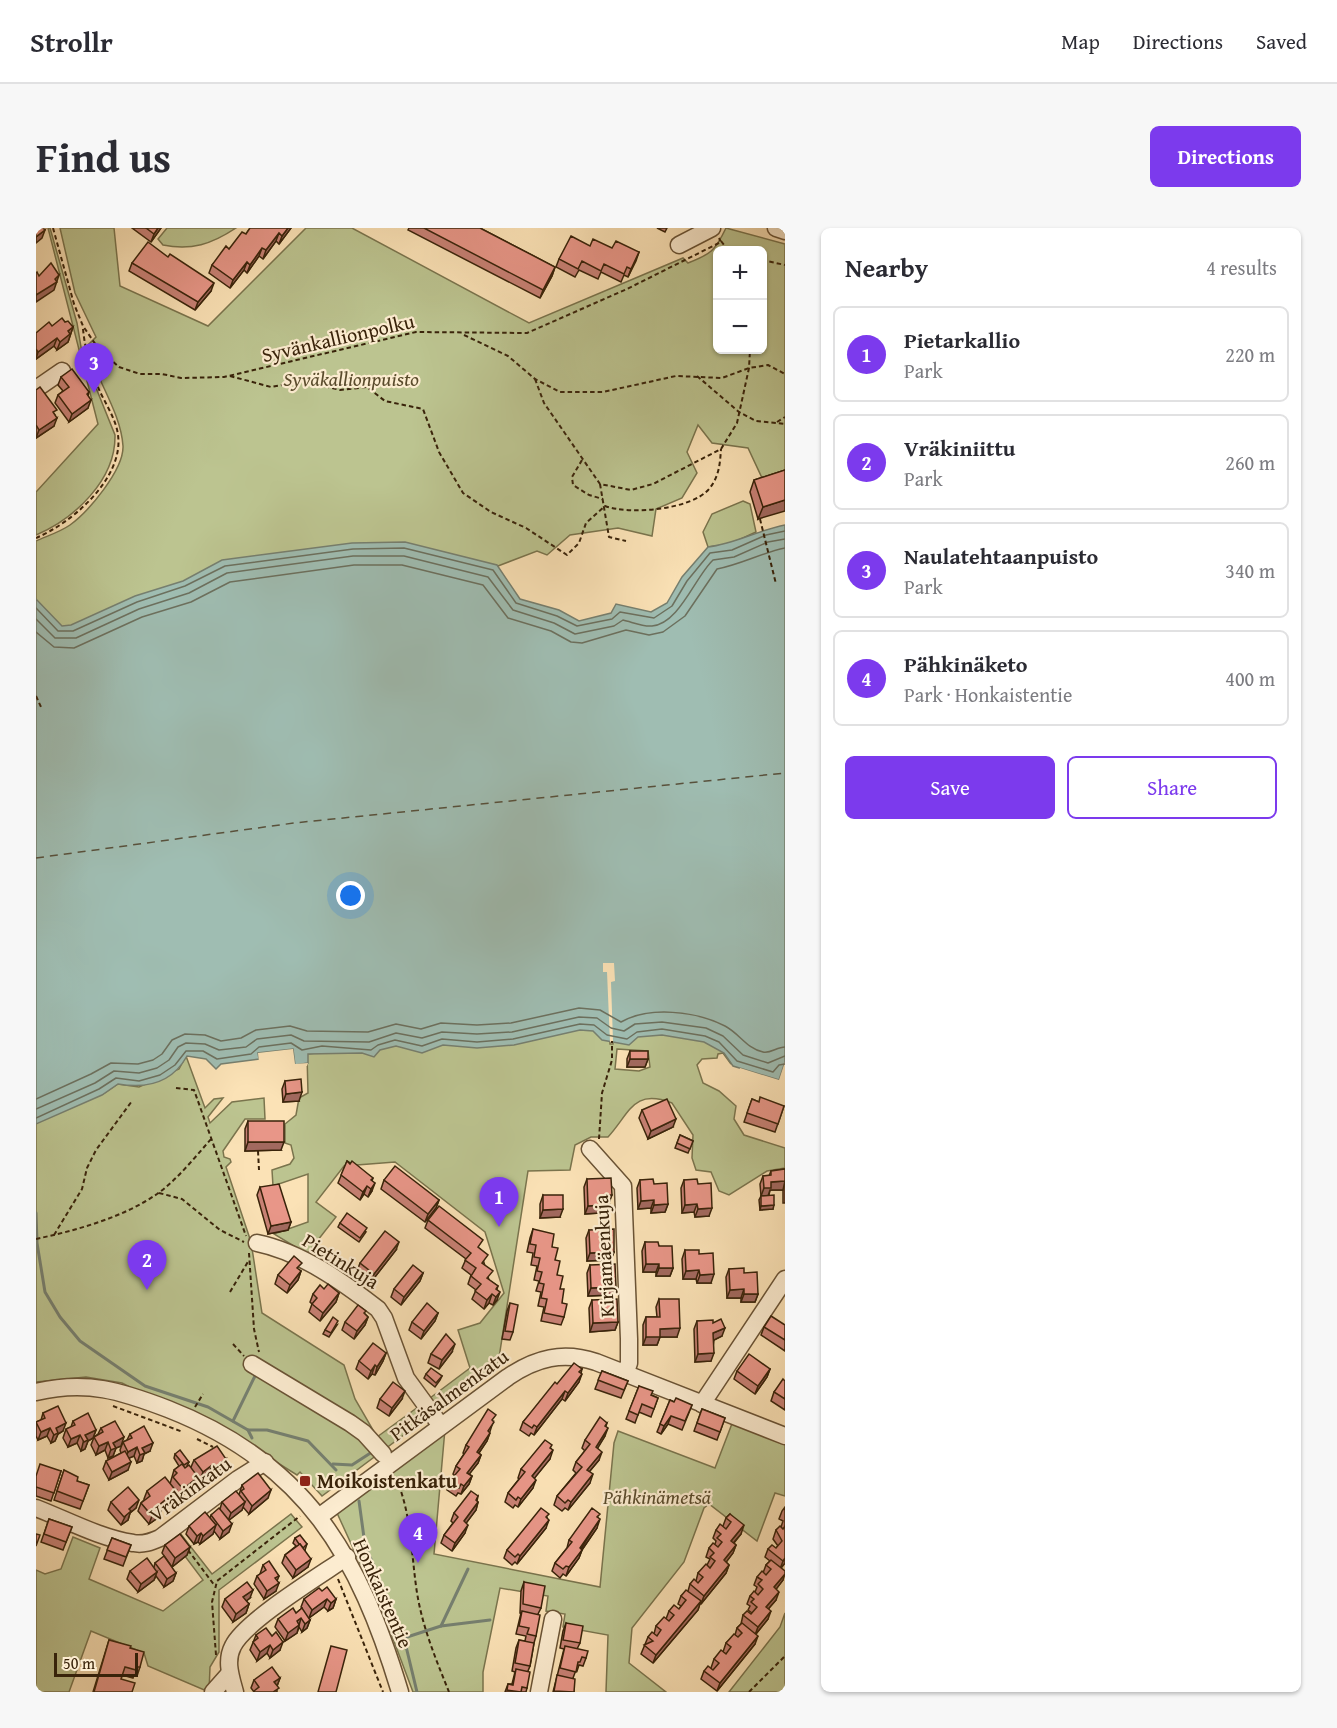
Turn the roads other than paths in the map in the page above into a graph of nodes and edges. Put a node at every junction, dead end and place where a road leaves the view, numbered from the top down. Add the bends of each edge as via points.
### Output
1 (776, 228) edge
2 (785, 231) edge
3 (715, 233) edge
4 (685, 237) edge
5 (62, 371) dead end
6 (36, 389) edge
7 (594, 1154) road end
8 (253, 1244) road end
9 (785, 1279) edge
10 (252, 1365) dead end
11 (625, 1374) junction
12 (36, 1392) edge
13 (702, 1404) junction
14 (441, 1425) junction
15 (785, 1436) edge
16 (383, 1454) dead end
17 (265, 1462) junction
18 (36, 1508) edge
19 (312, 1519) junction
20 (340, 1562) junction
21 (553, 1619) dead end
22 (230, 1674) junction
23 (213, 1692) edge
24 (235, 1692) edge
25 (400, 1692) edge
26 (538, 1692) edge

1 - 2 street
3 - 4 street
5 - 6 street
7 - 11 street, Kirjamäenkuja via 623,1186 629,1339
8 - 14 street, Pietinkuja via 274,1246 297,1256 378,1309 406,1378
9 - 13 street
10 - 16 street via 364,1433
11 - 13 street, Pitkäsalmenkatu
11 - 14 street, Pitkäsalmenkatu via 585,1359 551,1357 521,1368
12 - 17 street, Honkaistentie via 61,1386 116,1390 200,1422
13 - 15 street, Pitkäsalmenkatu
14 - 19 street, Pitkäsalmenkatu
17 - 18 street, Vräkinkatu via 147,1543 134,1544
17 - 19 street, Honkaistentie via 294,1486
19 - 20 street, Honkaistentie
20 - 22 street via 245,1630 233,1646
20 - 25 street, Honkaistentie via 378,1628
21 - 26 street
22 - 23 street
22 - 24 street

